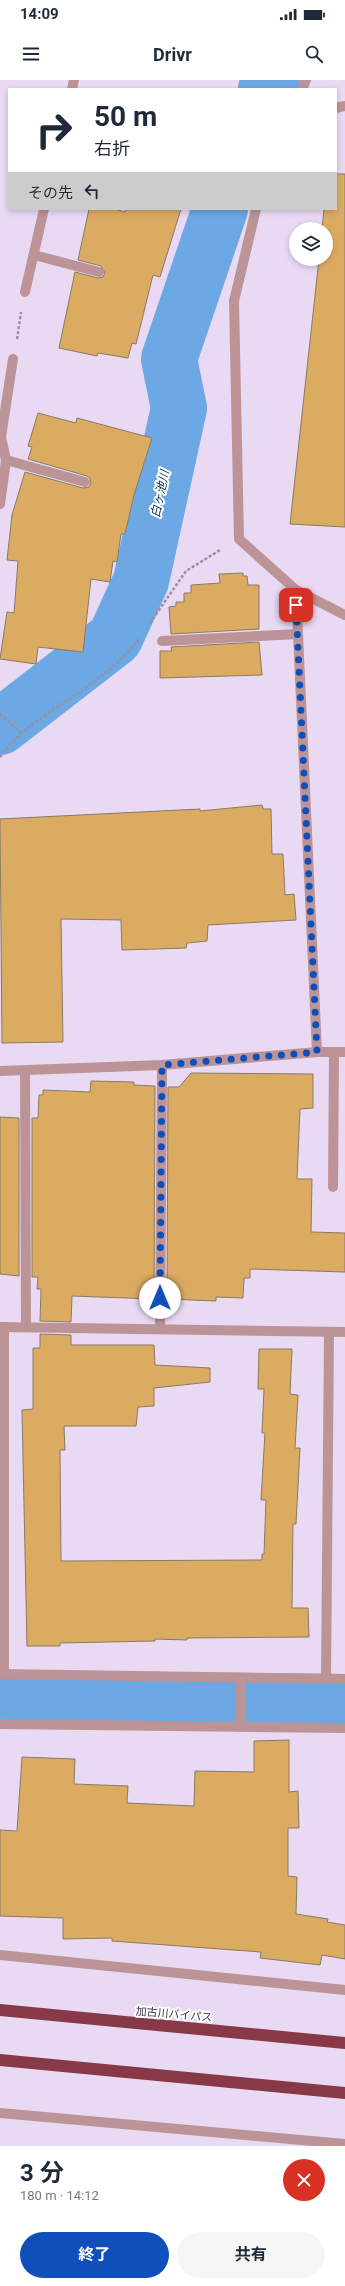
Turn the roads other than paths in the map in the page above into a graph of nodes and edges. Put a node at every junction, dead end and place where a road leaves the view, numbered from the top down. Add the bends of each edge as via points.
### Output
1 (44, 210) edge
2 (256, 210) edge
3 (34, 254) junction
4 (99, 272) dead end
5 (25, 292) road end
6 (13, 359) road end
7 (0, 436) edge
8 (6, 460) junction
9 (85, 482) dead end
10 (0, 504) edge
11 (296, 590) junction
12 (345, 615) edge
13 (298, 634) junction
14 (162, 641) dead end
15 (317, 1052) junction
16 (334, 1052) junction
17 (345, 1052) edge
18 (162, 1065) junction
19 (0, 1071) edge
20 (24, 1071) junction
21 (333, 1187) dead end
22 (2, 1327) edge
23 (26, 1327) junction
24 (160, 1329) junction
25 (329, 1332) junction
26 (345, 1332) edge
27 (2, 1674) edge
28 (241, 1678) junction
29 (326, 1679) junction
30 (345, 1679) edge
31 (0, 1724) edge
32 (241, 1727) junction
33 (345, 1728) edge
34 (0, 1955) edge
35 (345, 1990) edge
36 (0, 2010) edge
37 (345, 2043) edge
38 (0, 2060) edge
39 (345, 2092) edge
40 (0, 2113) edge
41 (345, 2144) edge

1 - 3 street
2 - 11 street via 234,301 240,539
3 - 4 street
3 - 5 street
6 - 7 street
7 - 8 street
8 - 9 street
8 - 10 street
11 - 12 street
11 - 13 street
13 - 14 street
13 - 15 street
15 - 16 street
15 - 18 street
16 - 17 street
16 - 21 street
18 - 20 street
18 - 24 street
19 - 20 street
20 - 23 street
22 - 23 street
22 - 27 street
23 - 24 street
24 - 25 street
25 - 26 street
25 - 29 street
27 - 28 street
28 - 29 street
28 - 32 street
29 - 30 street
31 - 32 street
32 - 33 street
34 - 35 street
36 - 37 highway, 加古川バイパス
38 - 39 highway
40 - 41 street

